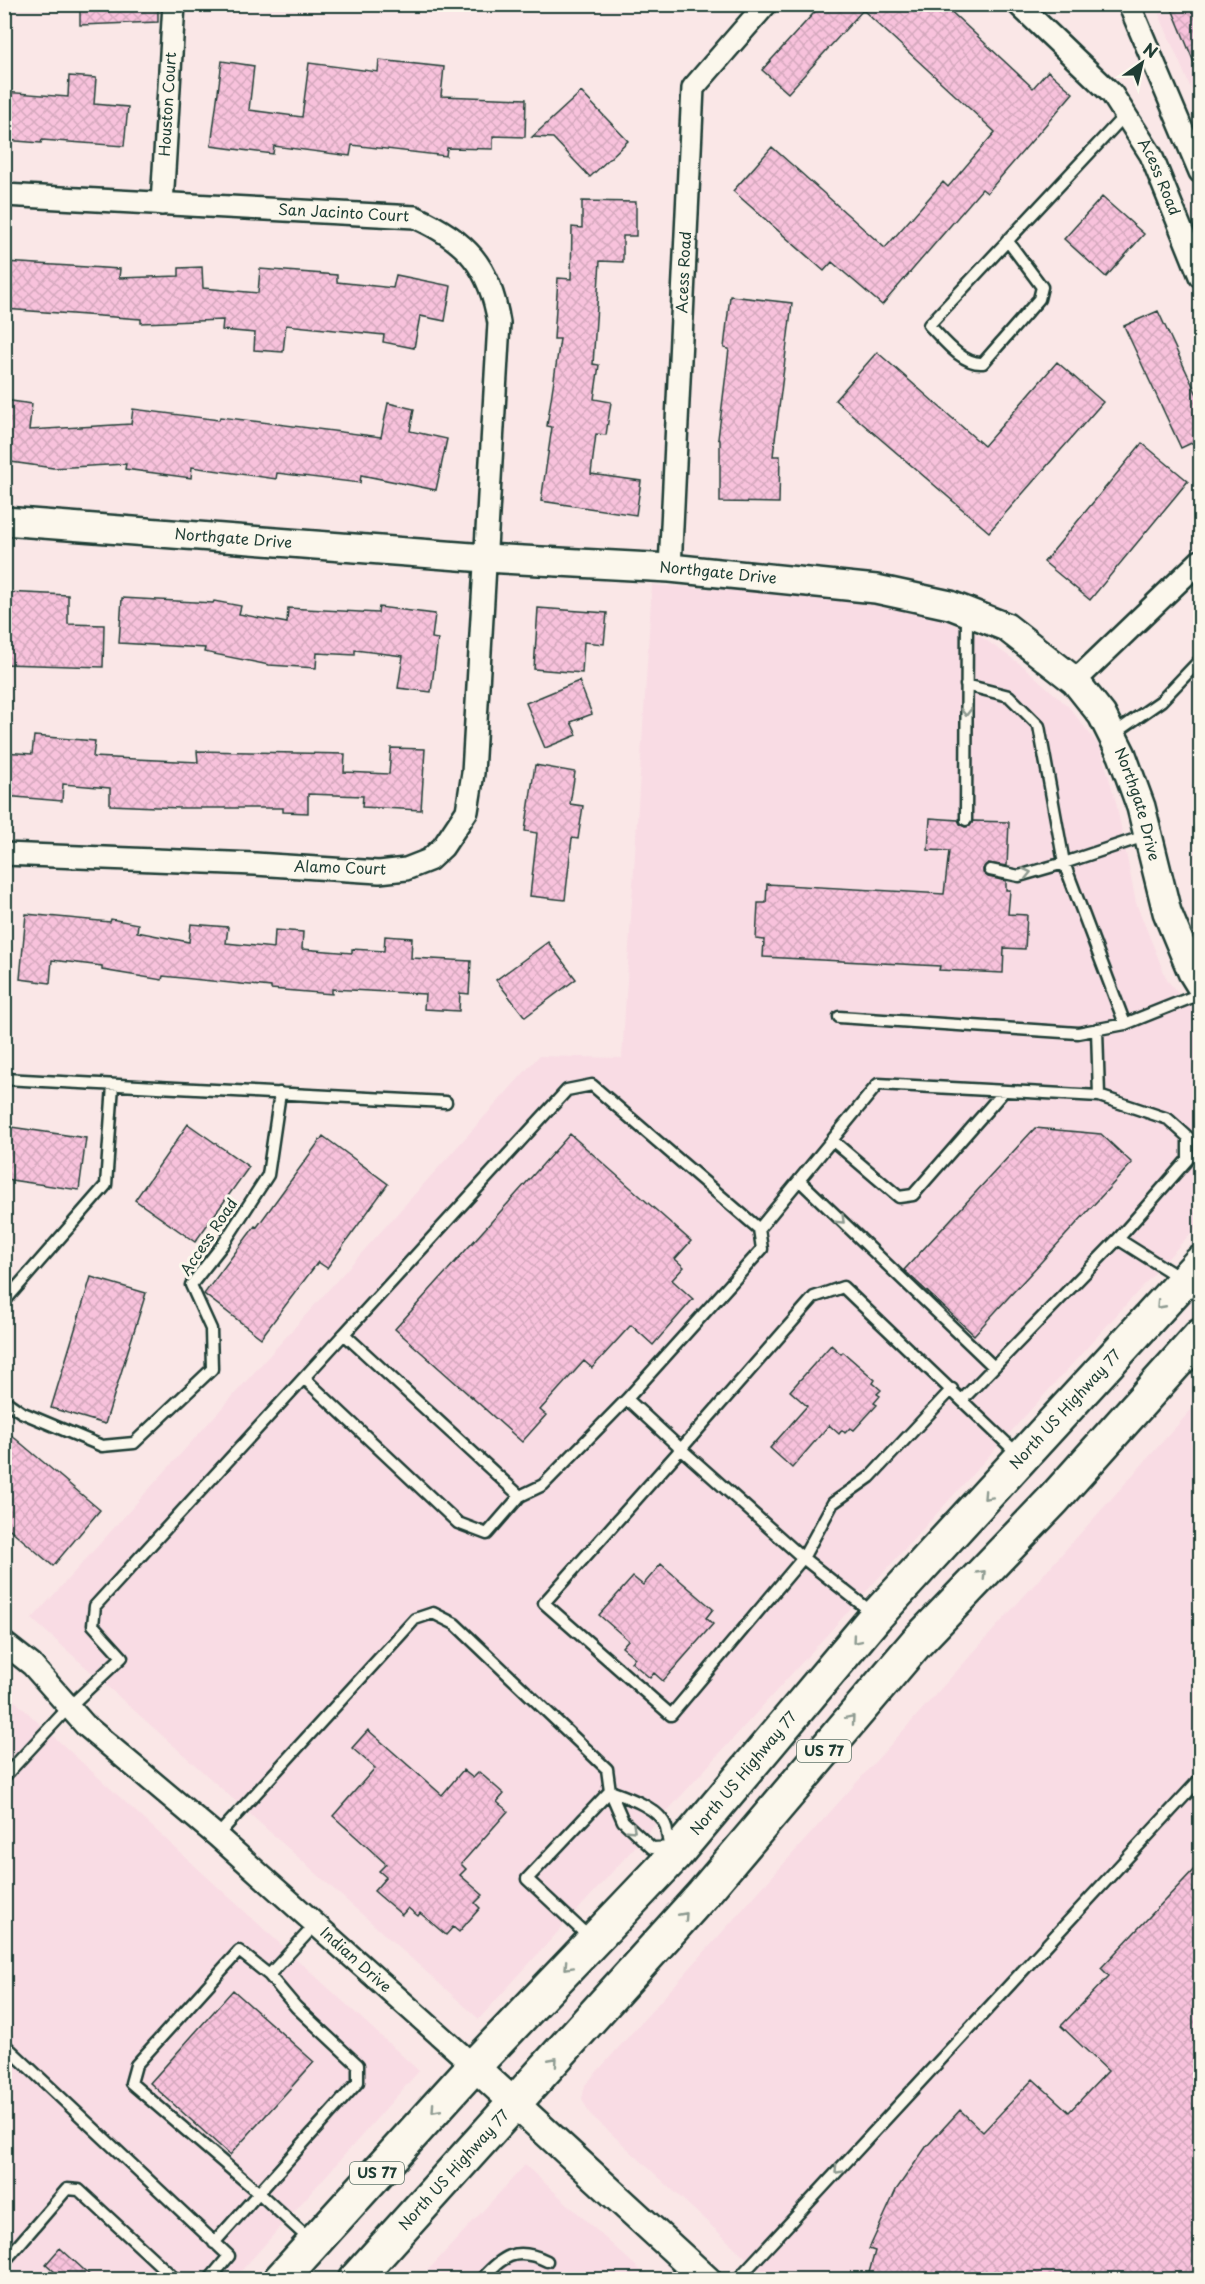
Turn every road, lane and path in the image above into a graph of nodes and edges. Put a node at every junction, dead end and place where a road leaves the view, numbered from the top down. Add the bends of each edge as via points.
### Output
1 (174, 4) edge
2 (766, 4) edge
3 (1018, 4) edge
4 (1128, 4) edge
5 (1125, 115) junction
6 (1200, 172) edge
7 (4, 195) edge
8 (162, 204) junction
9 (1007, 240) junction
10 (1200, 276) edge
11 (4, 521) edge
12 (485, 558) junction
13 (1200, 561) edge
14 (670, 568) junction
15 (967, 612) junction
16 (1200, 660) edge
17 (1075, 681) junction
18 (966, 685) junction
19 (1112, 735) junction
20 (966, 820) dead end
21 (1148, 835) junction
22 (4, 854) edge
23 (1064, 863) junction
24 (990, 870) dead end
25 (1191, 946) edge
26 (1200, 985) edge
27 (1200, 994) edge
28 (839, 1017) dead end
29 (1125, 1024) junction
30 (1097, 1029) junction
31 (4, 1078) edge
32 (113, 1085) junction
33 (1004, 1091) junction
34 (280, 1093) junction
35 (1099, 1096) junction
36 (446, 1101) dead end
37 (832, 1140) junction
38 (799, 1180) junction
39 (759, 1229) junction
40 (1118, 1239) junction
41 (1192, 1271) edge
42 (4, 1302) edge
43 (344, 1334) junction
44 (1200, 1336) edge
45 (994, 1367) junction
46 (304, 1378) junction
47 (952, 1389) junction
48 (627, 1399) junction
49 (4, 1400) edge
50 (962, 1400) junction
51 (681, 1449) junction
52 (1023, 1458) junction
53 (520, 1496) junction
54 (803, 1558) junction
55 (876, 1616) junction
56 (4, 1643) edge
57 (69, 1707) junction
58 (4, 1758) edge
59 (14, 1767) junction
60 (4, 1777) edge
61 (1200, 1779) edge
62 (610, 1791) junction
63 (217, 1836) junction
64 (673, 1850) junction
65 (315, 1925) junction
66 (592, 1940) junction
67 (269, 1975) junction
68 (4, 2044) edge
69 (474, 2066) junction
70 (515, 2105) junction
71 (259, 2193) junction
72 (214, 2242) junction
73 (313, 2243) junction
74 (547, 2261) dead end
75 (4, 2262) edge
76 (176, 2280) edge
77 (209, 2280) edge
78 (280, 2280) edge
79 (355, 2280) edge
80 (481, 2280) edge
81 (707, 2280) edge
82 (737, 2280) edge

1 - 8 street, Houston Court
2 - 14 street, Acess Road via 693,88
3 - 5 street, Acess Road via 1112,94
4 - 6 street
5 - 9 lane
5 - 10 street, Acess Road via 1150,156
7 - 8 street, San Jacinto Court
8 - 12 street, San Jacinto Court via 415,217 441,229 469,252 480,266 495,300 499,322
9 - 9 lane via 929,325 974,364 983,363 1039,299 1042,287
11 - 12 street, Northgate Drive
12 - 14 street, Northgate Drive
12 - 22 street, Alamo Court via 473,773 466,811 443,847 429,860 406,869 380,872
13 - 17 street
14 - 15 street, Northgate Drive via 876,589
15 - 17 street, Northgate Drive via 1006,627
15 - 18 lane
16 - 19 lane via 1161,701
17 - 19 street, Northgate Drive via 1102,715
18 -> 20 lane
18 - 23 lane via 1009,696 1039,726
19 - 21 street, Northgate Drive
21 - 23 lane
21 - 25 street, Northgate Drive via 1167,912
24 -> 23 lane via 1019,876
23 - 29 lane
25 - 26 street, Northgate Drive via 1192,972
27 - 29 lane
28 - 30 lane via 1078,1033
29 - 30 lane
30 - 35 lane
31 - 32 lane
32 - 34 lane
32 - 42 lane via 106,1185
33 - 35 lane
33 - 37 lane via 878,1084
33 - 37 lane via 913,1195 899,1197
34 - 36 lane
34 - 49 lane, Access Road via 268,1175 191,1285 211,1329 212,1369 134,1443 102,1446 21,1412
35 - 40 lane via 1168,1119 1188,1137 1188,1160
37 - 38 lane
38 - 39 lane
38 -> 45 lane
39 - 43 lane via 592,1084 567,1090
39 - 48 lane via 762,1249
40 - 41 lane
40 - 45 lane
41 -> 52 main road, North US Highway 77 / US 77
43 - 46 lane
43 - 53 lane
70 -> 44 main road, North US Highway 77 / US 77 via 703,1894 916,1643
45 - 50 lane
46 - 53 lane via 458,1523 487,1533
46 - 57 lane via 95,1606 93,1625 122,1657
47 - 50 lane
47 - 51 lane via 843,1287 814,1297
47 - 54 lane via 870,1477 833,1503
48 - 51 lane
48 - 53 lane via 543,1485
50 - 52 lane
51 - 54 lane
51 - 54 lane via 544,1602 552,1610 671,1715
52 -> 55 main road, North US Highway 77 / US 77
54 - 55 lane
55 -> 64 main road, North US Highway 77 / US 77
56 - 57 street, Indian Drive via 32,1665
57 - 59 lane
57 - 63 street, Indian Drive via 85,1725
58 - 59 lane
59 - 60 lane
61 -> 82 lane
62 - 63 lane via 607,1769 455,1624 433,1613 415,1619
62 - 64 lane via 642,1803 665,1824
62 -> 64 lane via 622,1821 652,1848
62 - 66 lane via 527,1879
63 - 65 street, Indian Drive
64 - 66 main road, North US Highway 77 / US 77
65 - 67 lane
65 - 69 street, Indian Drive
66 -> 69 main road, North US Highway 77 / US 77
67 - 71 lane via 296,2007 358,2065 358,2082
67 - 71 lane via 239,1951 135,2065 131,2083
68 - 72 lane
69 - 70 street, Indian Drive
69 -> 73 main road, North US Highway 77 / US 77
70 - 79 main road, North US Highway 77 / US 77
70 - 81 street, Indian Drive
71 - 72 lane
71 - 73 lane
72 - 77 lane via 229,2256
73 - 78 main road, North US Highway 77 / US 77
74 - 80 lane via 535,2255 511,2255 501,2259
75 - 76 lane via 67,2188 79,2190

